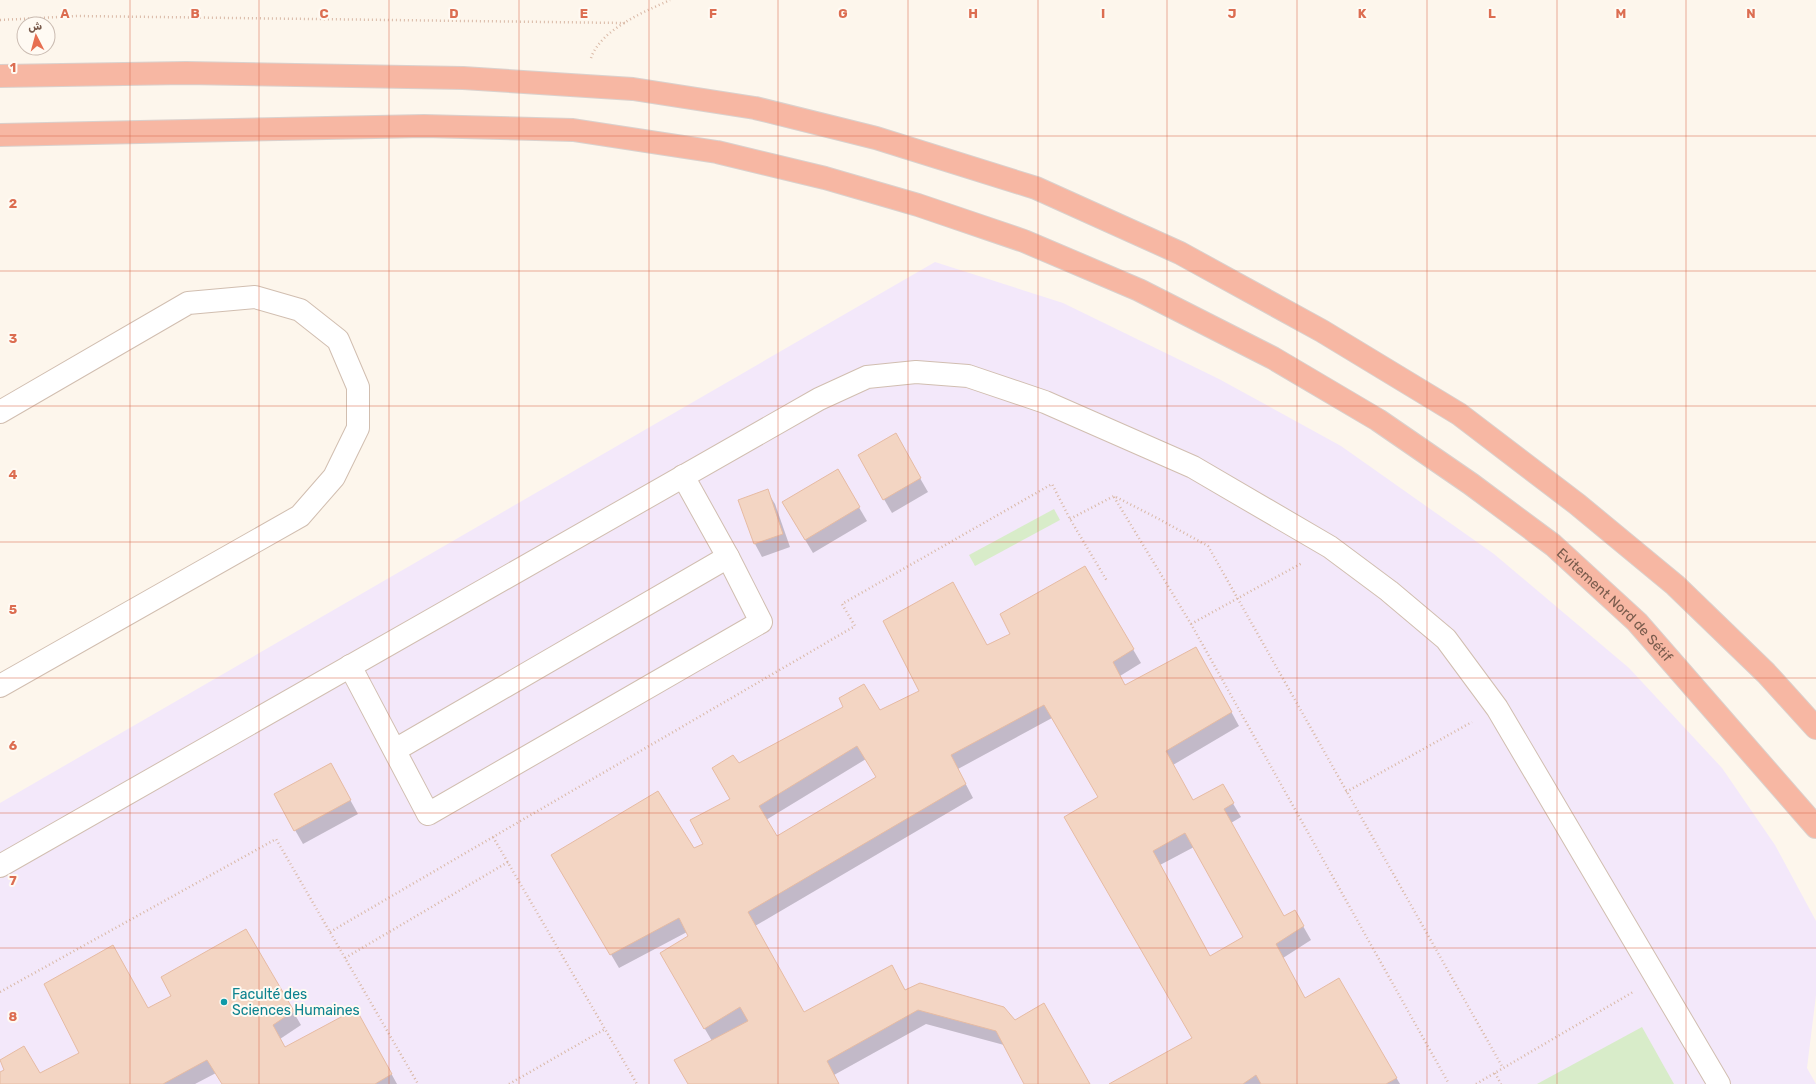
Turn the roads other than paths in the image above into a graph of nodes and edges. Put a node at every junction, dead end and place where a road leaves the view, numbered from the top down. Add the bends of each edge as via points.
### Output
1 (0, 76) edge
2 (0, 135) edge
3 (0, 412) edge
4 (683, 476) junction
5 (728, 557) junction
6 (350, 666) junction
7 (0, 686) edge
8 (1816, 728) edge
9 (395, 750) junction
10 (1816, 827) edge
11 (0, 866) edge
12 (1719, 1084) edge

1 - 8 highway via 186,73 463,78 633,89 756,108 876,138 1036,188 1180,253 1322,331 1459,414 1577,504 1674,585 1766,673
2 - 10 highway, Evitement Nord de Sétif via 424,126 572,130 718,152 825,178 1024,241 1139,290 1259,350 1378,420 1471,484 1553,545 1637,622
3 - 7 lane via 188,303 255,297 300,310 338,340 358,387 358,428 334,477 300,516
4 - 5 lane
4 - 6 lane
4 - 12 lane via 819,398 866,377 916,372 968,376 1046,402 1193,467 1330,547 1389,591 1446,639 1497,708
5 - 9 lane
5 - 9 lane via 761,622 428,814
6 - 9 lane
6 - 11 lane

